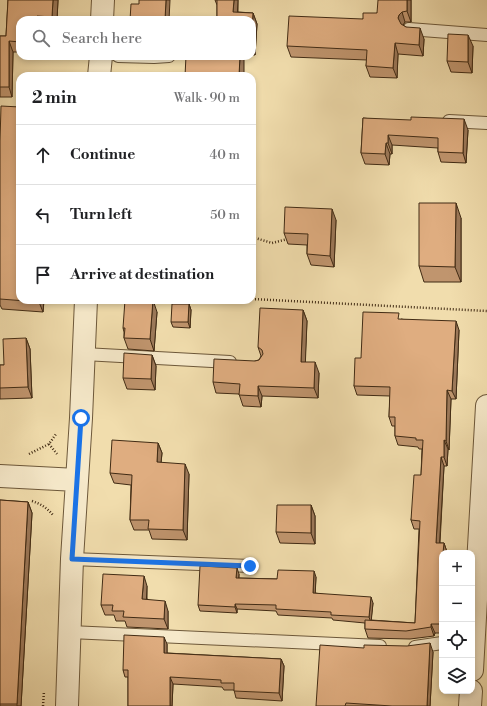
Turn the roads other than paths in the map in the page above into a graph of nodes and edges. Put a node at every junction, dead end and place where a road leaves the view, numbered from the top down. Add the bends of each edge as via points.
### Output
1 (103, 0) edge
2 (102, 16) edge
3 (409, 29) edge
4 (487, 35) edge
5 (101, 60) edge
6 (99, 72) edge
7 (441, 121) edge
8 (487, 123) edge
9 (86, 304) edge
10 (84, 354) junction
11 (243, 363) edge
12 (487, 406) edge
13 (0, 476) edge
14 (77, 480) junction
15 (72, 559) junction
16 (250, 566) dead end
17 (474, 622) edge
18 (70, 632) junction
19 (439, 643) edge
20 (471, 694) edge
21 (67, 706) edge
22 (470, 706) edge

1 - 2 street
3 - 4 lane
5 - 6 street
7 - 8 lane
9 - 10 street
10 - 11 lane
10 - 14 street
12 - 17 street
13 - 14 street
14 - 15 street
15 - 16 lane
15 - 18 street
18 - 19 lane via 398,647
18 - 21 street
20 - 22 street

